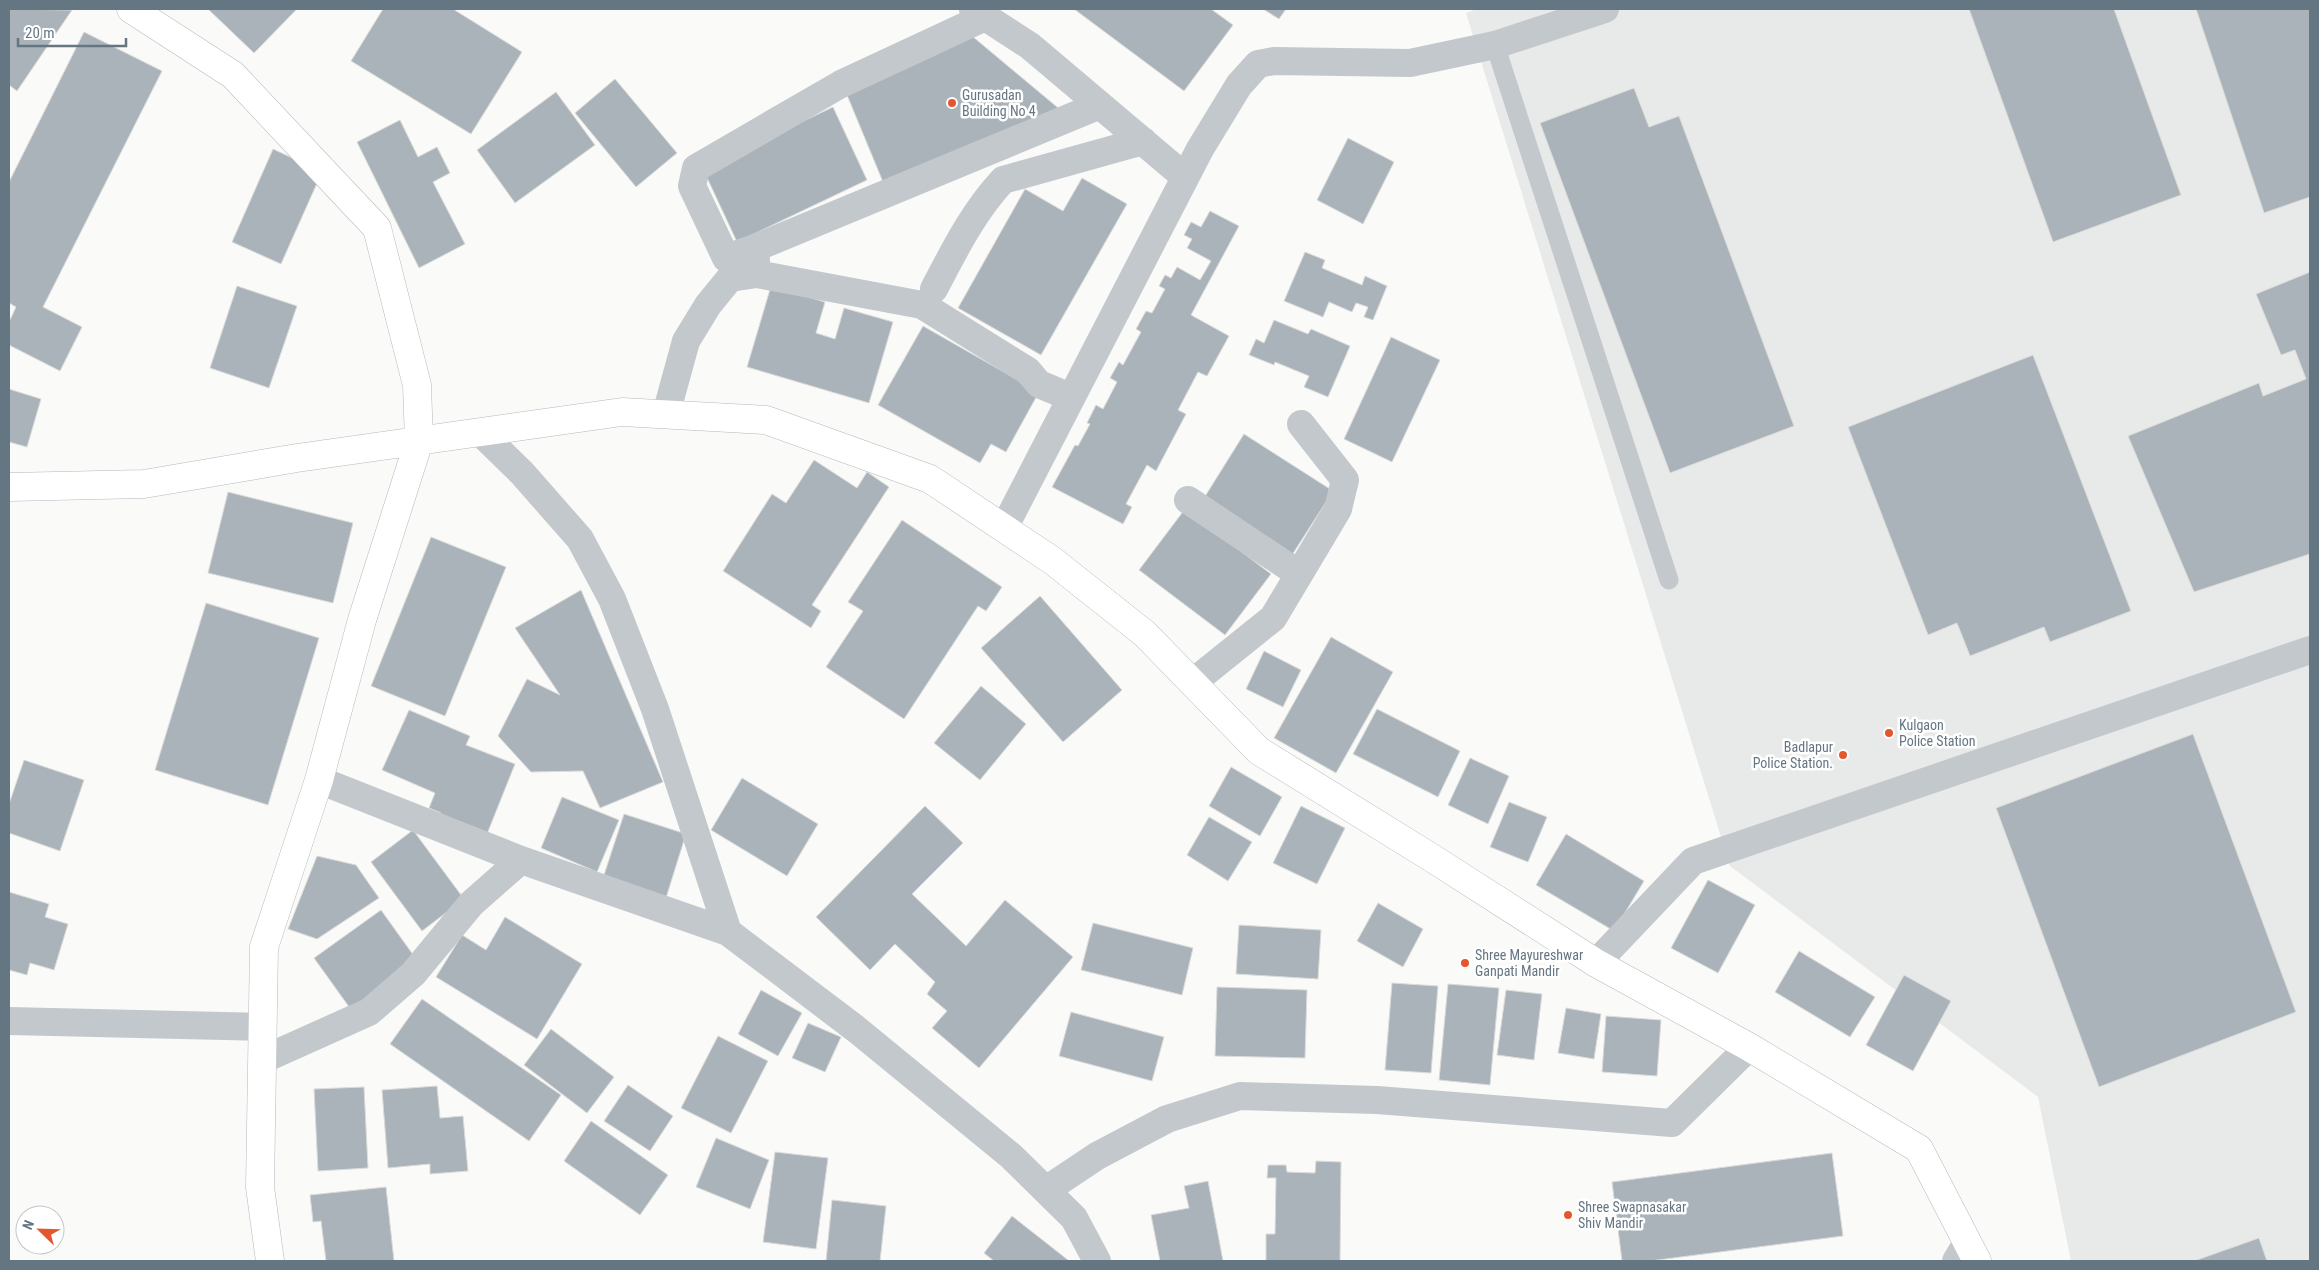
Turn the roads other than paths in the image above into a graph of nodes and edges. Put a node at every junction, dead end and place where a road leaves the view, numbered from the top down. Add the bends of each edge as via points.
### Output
1 (131, 9) edge
2 (1605, 9) edge
3 (979, 13) edge
4 (1495, 45) junction
5 (1100, 105) junction
6 (1143, 141) junction
7 (1186, 177) junction
8 (756, 261) junction
9 (934, 289) dead end
10 (1074, 391) junction
11 (666, 414) junction
12 (1301, 424) dead end
13 (481, 432) junction
14 (419, 441) junction
15 (9, 487) edge
16 (1188, 500) dead end
17 (1004, 528) junction
18 (1298, 574) junction
19 (1669, 580) dead end
20 (2310, 650) edge
21 (1192, 683) junction
22 (319, 780) junction
23 (521, 860) junction
24 (728, 932) junction
25 (1596, 963) junction
26 (9, 1021) edge
27 (262, 1027) junction
28 (1749, 1047) junction
29 (262, 1060) junction
30 (1046, 1190) junction
31 (1967, 1255) edge
32 (270, 1261) edge
33 (1097, 1261) edge

1 - 14 street via 233,75 377,228 417,385
2 - 4 street
3 - 5 street via 1030,46
3 - 8 street via 842,84 696,168 692,186 726,258
4 - 7 street via 1410,63 1274,61 1258,64 1239,85
4 - 19 lane
5 - 6 street
5 - 8 street
6 - 7 street
6 - 9 street via 1003,180 962,235
7 - 10 street
8 - 10 street via 857,291 922,305 1028,371 1045,370
8 - 11 street via 730,278 708,305 686,341
10 - 17 street
11 - 13 street via 622,412
11 - 17 street via 766,420 930,479
12 - 18 street via 1345,480 1338,509
13 - 14 street
13 - 24 street via 580,539 612,599 656,709
14 - 15 street via 144,484
14 - 22 street via 362,620
16 - 18 street
17 - 21 street via 1053,560 1145,634
18 - 21 street via 1273,618
20 - 25 street via 1693,861
21 - 25 street via 1259,751
22 - 23 street
22 - 27 street via 264,947
23 - 24 street
23 - 29 street via 471,904 413,974 369,1012
24 - 30 street via 856,1029 1011,1156
25 - 28 street
26 - 27 street
27 - 29 street
28 - 30 street via 1672,1123 1377,1100 1240,1096 1167,1119 1096,1156
28 - 31 street via 1920,1149
29 - 32 street via 260,1187
30 - 33 street via 1074,1218

